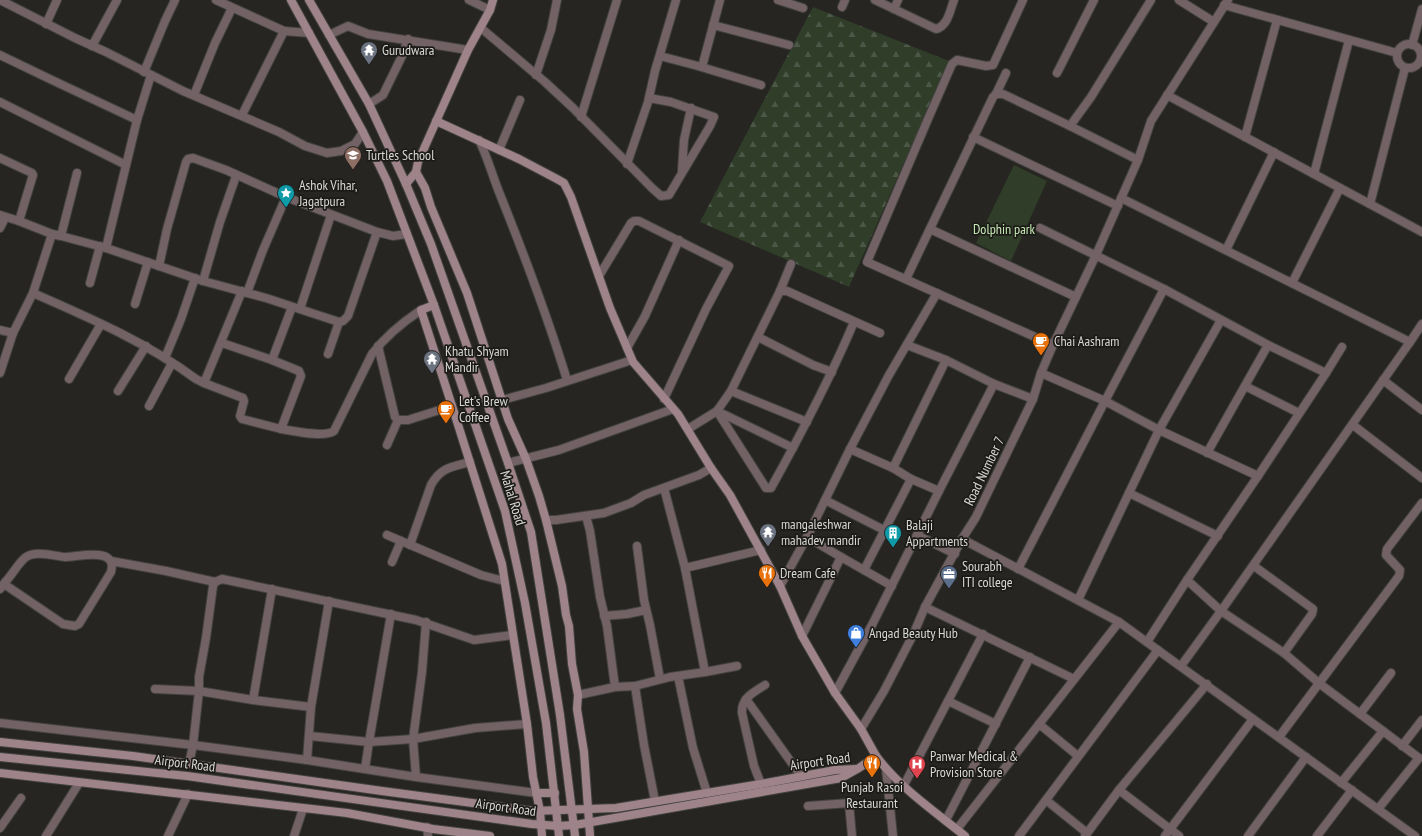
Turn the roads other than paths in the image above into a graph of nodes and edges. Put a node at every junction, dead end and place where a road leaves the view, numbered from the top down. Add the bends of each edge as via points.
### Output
1 (0, 0) edge
2 (57, 0) edge
3 (117, 0) edge
4 (175, 0) edge
5 (216, 0) edge
6 (291, 0) edge
7 (309, 0) edge
8 (469, 0) edge
9 (493, 0) edge
10 (557, 0) edge
11 (618, 0) edge
12 (676, 0) edge
13 (720, 0) edge
14 (778, 0) edge
15 (875, 0) edge
16 (898, 0) edge
17 (954, 0) edge
18 (1023, 0) edge
19 (1094, 0) edge
20 (1151, 0) edge
21 (1179, 0) edge
22 (1226, 3) edge
23 (232, 8) junction
24 (803, 8) dead end
25 (894, 9) junction
26 (1422, 9) edge
27 (490, 10) junction
28 (1277, 20) junction
29 (1214, 22) junction
30 (46, 24) junction
31 (713, 25) junction
32 (481, 28) junction
33 (284, 31) junction
34 (309, 33) junction
35 (329, 35) junction
36 (408, 40) junction
37 (1349, 40) junction
38 (788, 45) dead end
39 (1412, 45) junction
40 (92, 46) junction
41 (468, 50) junction
42 (1397, 53) junction
43 (0, 55) edge
44 (660, 56) junction
45 (1421, 60) edge
46 (702, 67) junction
47 (1406, 68) junction
48 (147, 73) junction
49 (1006, 73) dead end
50 (1057, 73) dead end
51 (536, 75) junction
52 (761, 85) dead end
53 (996, 94) junction
54 (194, 95) junction
55 (1167, 95) junction
56 (649, 98) junction
57 (520, 100) dead end
58 (0, 102) edge
59 (369, 104) junction
60 (691, 108) junction
61 (242, 115) junction
62 (582, 116) junction
63 (137, 120) junction
64 (436, 121) junction
65 (1070, 126) junction
66 (363, 132) junction
67 (1245, 137) junction
68 (973, 138) junction
69 (478, 140) junction
70 (499, 150) junction
71 (1274, 152) junction
72 (0, 158) edge
73 (1138, 160) junction
74 (627, 164) junction
75 (126, 165) junction
76 (416, 172) junction
77 (76, 173) dead end
78 (682, 173) junction
79 (1314, 174) junction
80 (236, 176) junction
81 (406, 184) junction
82 (1340, 188) junction
83 (286, 197) junction
84 (1122, 198) junction
85 (1370, 204) junction
86 (1118, 206) junction
87 (331, 215) junction
88 (3, 216) edge
89 (19, 221) junction
90 (0, 228) edge
91 (1040, 228) dead end
92 (930, 229) junction
93 (377, 232) junction
94 (1422, 232) edge
95 (407, 234) junction
96 (56, 235) junction
97 (679, 240) junction
98 (103, 247) junction
99 (1226, 250) junction
100 (1096, 255) junction
101 (148, 262) junction
102 (791, 264) dead end
103 (159, 266) junction
104 (599, 276) junction
105 (199, 279) junction
106 (906, 279) junction
107 (1292, 282) junction
108 (90, 283) dead end
109 (1164, 289) junction
110 (780, 291) junction
111 (245, 292) junction
112 (34, 293) junction
113 (937, 293) junction
114 (1076, 297) junction
115 (135, 304) dead end
116 (434, 305) junction
117 (296, 308) junction
118 (421, 310) junction
119 (1221, 320) junction
120 (338, 322) junction
121 (854, 322) junction
122 (101, 324) junction
123 (1422, 324) edge
124 (0, 330) edge
125 (880, 332) dead end
126 (13, 333) junction
127 (758, 337) junction
128 (1410, 342) junction
129 (222, 343) junction
130 (907, 345) junction
131 (1053, 345) junction
132 (1268, 345) junction
133 (146, 346) junction
134 (378, 346) junction
135 (1342, 347) dead end
136 (627, 348) junction
137 (328, 354) dead end
138 (164, 358) junction
139 (272, 360) junction
140 (632, 360) junction
141 (946, 360) junction
142 (172, 363) junction
143 (832, 372) junction
144 (0, 373) edge
145 (1041, 373) junction
146 (1326, 373) junction
147 (69, 379) dead end
148 (567, 380) junction
149 (1383, 380) junction
150 (204, 383) junction
151 (994, 384) junction
152 (1245, 386) junction
153 (118, 391) dead end
154 (731, 391) junction
155 (664, 399) junction
156 (1033, 399) junction
157 (502, 400) junction
158 (1105, 401) junction
159 (149, 406) dead end
160 (452, 406) junction
161 (673, 409) junction
162 (1422, 410) edge
163 (717, 411) junction
164 (1299, 414) junction
165 (398, 420) junction
166 (807, 422) junction
167 (1353, 425) junction
168 (281, 429) junction
169 (688, 430) junction
170 (1159, 430) junction
171 (387, 445) dead end
172 (793, 448) junction
173 (850, 449) junction
174 (1207, 453) junction
175 (526, 459) junction
176 (470, 462) junction
177 (508, 463) junction
178 (711, 468) junction
179 (893, 468) junction
180 (1258, 476) junction
181 (1422, 478) edge
182 (911, 479) junction
183 (664, 488) junction
184 (939, 491) junction
185 (1129, 493) junction
186 (825, 500) junction
187 (1422, 503) edge
188 (586, 516) junction
189 (546, 520) junction
190 (884, 530) junction
191 (387, 535) dead end
192 (917, 535) junction
193 (1218, 536) junction
194 (807, 537) junction
195 (962, 539) junction
196 (401, 541) junction
197 (410, 545) junction
198 (637, 546) dead end
199 (761, 550) junction
200 (955, 554) junction
201 (841, 557) junction
202 (111, 561) junction
203 (392, 562) dead end
204 (1254, 566) junction
205 (685, 568) junction
206 (1018, 568) junction
207 (864, 570) junction
208 (1187, 580) junction
209 (504, 581) junction
210 (215, 582) junction
211 (3, 583) edge
212 (780, 586) junction
213 (892, 586) junction
214 (272, 589) junction
215 (1078, 600) junction
216 (329, 601) junction
217 (925, 607) junction
218 (646, 610) junction
219 (1221, 611) junction
220 (390, 614) junction
221 (604, 616) junction
222 (426, 622) junction
223 (1119, 622) junction
224 (983, 634) junction
225 (513, 635) junction
226 (802, 636) junction
227 (1147, 642) junction
228 (1158, 650) junction
229 (1284, 652) junction
230 (1030, 657) junction
231 (737, 666) dead end
232 (1181, 666) junction
233 (705, 672) junction
234 (1391, 673) dead end
235 (678, 676) junction
236 (660, 679) junction
237 (1074, 679) junction
238 (1207, 684) junction
239 (1320, 684) junction
240 (765, 685) dead end
241 (635, 686) junction
242 (616, 687) junction
243 (155, 689) dead end
244 (199, 691) junction
245 (835, 693) junction
246 (578, 695) junction
247 (746, 699) junction
248 (253, 700) junction
249 (948, 701) junction
250 (312, 707) junction
251 (1360, 714) junction
252 (1253, 719) junction
253 (1422, 720) edge
254 (0, 723) edge
255 (527, 724) junction
256 (996, 724) junction
257 (1039, 724) junction
258 (861, 729) junction
259 (1383, 732) junction
260 (310, 736) junction
261 (1279, 737) junction
262 (413, 739) junction
263 (0, 742) edge
264 (369, 742) junction
265 (193, 745) junction
266 (1402, 746) junction
267 (876, 756) junction
268 (1078, 756) junction
269 (0, 757) edge
270 (1306, 757) junction
271 (1420, 759) edge
272 (307, 760) junction
273 (189, 764) junction
274 (859, 768) junction
275 (365, 769) junction
276 (886, 769) junction
277 (0, 773) edge
278 (801, 776) junction
279 (416, 777) junction
280 (1342, 782) junction
281 (79, 783) junction
282 (761, 784) junction
283 (903, 787) junction
284 (1120, 790) junction
285 (1352, 790) junction
286 (536, 793) junction
287 (555, 793) junction
288 (708, 793) junction
289 (188, 794) junction
290 (21, 798) dead end
291 (1046, 800) junction
292 (655, 801) junction
293 (808, 806) dead end
294 (303, 808) junction
295 (571, 809) junction
296 (1378, 809) junction
297 (557, 810) junction
298 (588, 810) junction
299 (540, 811) junction
300 (946, 820) junction
301 (590, 822) junction
302 (541, 825) junction
303 (575, 825) junction
304 (558, 826) junction
305 (427, 827) junction
306 (0, 828) edge
307 (957, 829) junction
308 (1167, 833) edge
309 (1086, 834) edge
310 (1250, 835) edge
311 (46, 836) edge
312 (168, 836) edge
313 (294, 836) edge
314 (428, 836) edge
315 (487, 836) edge
316 (542, 836) edge
317 (560, 836) edge
318 (575, 836) edge
319 (590, 836) edge
320 (852, 836) edge
321 (893, 836) edge
322 (966, 836) edge
323 (1019, 836) edge
324 (1179, 836) edge
325 (1318, 836) edge
326 (1415, 836) edge

1 - 30 street
2 - 30 street
3 - 40 street
4 - 48 street via 160,32
5 - 23 street
6 - 34 street, Mahal Road
7 - 35 street, Mahal Road
8 - 27 street
9 - 27 street
10 - 51 street via 551,30
11 - 62 street
12 - 44 street
13 - 31 street
14 - 24 street
15 - 25 street
16 - 25 street
17 - 25 street via 942,28 936,29
18 - 106 street via 993,65 957,60 952,64 867,262
19 - 50 street
20 - 65 street
21 - 29 street
22 - 28 street
22 - 29 street, Road Number 7
23 - 33 street
23 - 54 street
26 - 39 street
27 - 32 street
28 - 37 street
28 - 67 street
29 - 55 street, Road Number 7
30 - 40 street
31 - 38 street
31 - 46 street
32 - 41 street
32 - 51 street
33 - 34 street
33 - 61 street
34 - 66 street, Mahal Road
35 - 36 street via 348,26 368,34
35 - 59 street, Mahal Road
36 - 41 street
36 - 59 street via 384,95
37 - 42 street
37 - 79 street
39 - 42 street via 1401,47
39 - 45 street via 1421,52
40 - 48 street
41 - 64 street
42 - 47 street via 1397,61
43 - 63 street
44 - 46 street
44 - 56 street
45 - 47 street via 1417,66
46 - 52 street
47 - 85 street
48 - 54 street
48 - 63 street
49 - 53 street
51 - 62 street
53 - 65 street via 1003,94
53 - 68 street
54 - 61 street
55 - 67 street
55 - 73 street, Road Number 7 via 1151,121
56 - 60 street
56 - 74 street
57 - 70 street
58 - 75 street
59 - 81 street, Mahal Road
60 - 78 street via 684,140
60 - 78 street via 714,117
61 - 66 street via 305,146 327,153 340,152 355,144
62 - 74 street
63 - 75 street
64 - 69 street
64 - 76 street
65 - 73 street
66 - 95 street, Mahal Road via 387,181
67 - 71 street
68 - 86 street
68 - 92 street
69 - 70 street
69 - 148 street via 529,269
70 - 104 street via 564,183
71 - 79 street
71 - 99 street
72 - 89 street via 33,175
73 - 84 street, Road Number 7
74 - 78 street via 661,196 669,195
75 - 98 street
76 - 81 street
76 - 157 street via 425,188 467,293
77 - 96 street
79 - 82 street
80 - 83 street
80 - 103 street via 195,158 188,159
80 - 105 street
81 - 177 street, Mahal Road via 431,244
82 - 85 street
82 - 107 street
83 - 87 street
83 - 111 street
84 - 86 street, Road Number 7
84 - 99 street
85 - 94 street
86 - 100 street, Road Number 7
87 - 93 street
87 - 117 street
88 - 89 street
88 - 90 street
89 - 96 street
91 - 100 street
92 - 106 street
92 - 114 street
93 - 95 street via 393,236
93 - 120 street via 348,316
95 - 116 street, Mahal Road
96 - 98 street
96 - 112 street
97 - 104 street via 634,221
97 - 136 street via 645,316
97 - 155 street via 729,266
98 - 101 street
98 - 108 street
99 - 107 street
100 - 109 street
100 - 114 street, Road Number 7
101 - 103 street
101 - 115 street
102 - 110 street
103 - 105 street
104 - 136 street
105 - 111 street
105 - 138 street
106 - 113 street
107 - 128 street
109 - 119 street
109 - 158 street
110 - 121 street
110 - 127 street
111 - 117 street
111 - 129 street
112 - 122 street
112 - 126 street
113 - 130 street
113 - 131 street
114 - 131 street, Road Number 7
116 - 118 street
116 - 287 street, Mahal Road via 505,511 526,603
117 - 120 street
117 - 139 street
118 - 134 street
118 - 160 street
119 - 132 street
119 - 170 street
120 - 137 street
121 - 125 street
121 - 143 street
122 - 133 street
122 - 147 street
123 - 128 street
124 - 126 street
126 - 144 street
127 - 143 street
127 - 154 street
128 - 149 street
129 - 139 street
129 - 150 street
130 - 141 street
130 - 173 street
131 - 145 street, Road Number 7
132 - 146 street
132 - 152 street
133 - 138 street
133 - 153 street
134 - 165 street via 395,417
134 - 168 street via 332,433
135 - 146 street
136 - 140 street
138 - 142 street
139 - 168 street via 299,371 301,376
140 - 148 street
140 - 155 street
141 - 151 street
141 - 179 street
142 - 150 street
142 - 159 street
143 - 166 street
145 - 156 street, Road Number 7
145 - 158 street
146 - 164 street
148 - 157 street
149 - 162 street
149 - 167 street
150 - 168 street via 243,398 240,416 242,418
151 - 156 street
151 - 184 street
152 - 164 street
152 - 174 street
154 - 163 street
154 - 166 street
155 - 161 street
156 - 195 street, Road Number 7 via 976,517
157 - 175 street
158 - 170 street
158 - 206 street
160 - 165 street via 408,420
160 - 176 street
161 - 169 street
161 - 175 street via 559,450
163 - 169 street
163 - 172 street
163 - 172 street via 766,488 771,488
164 - 180 street
165 - 171 street
166 - 172 street
167 - 181 street
167 - 204 street
169 - 178 street
170 - 174 street
170 - 185 street
173 - 179 street
173 - 186 street
174 - 180 street
175 - 177 street
175 - 189 street
176 - 197 street via 443,470 436,476
176 - 209 street via 502,564
177 - 295 street, Mahal Road via 531,532 560,715
178 - 183 street
178 - 199 street via 730,495
179 - 182 street
180 - 193 street
182 - 184 street
182 - 190 street
183 - 188 street via 604,513
183 - 205 street
184 - 192 street
185 - 193 street
185 - 215 street
186 - 190 street
186 - 194 street
187 - 239 street via 1387,549 1386,555 1400,570 1399,576
188 - 189 street
188 - 221 street
189 - 246 street via 562,586
190 - 207 street
191 - 196 street
192 - 200 street
192 - 213 street
193 - 208 street
194 - 201 street
194 - 212 street
195 - 200 street, Road Number 7
195 - 206 street
196 - 197 street
196 - 203 street
197 - 209 street via 481,575
198 - 218 street
199 - 205 street
199 - 212 street
200 - 217 street, Road Number 7
201 - 207 street
201 - 226 street
202 - 210 street
202 - 211 street via 104,556 93,554 66,557 43,553 27,557
202 - 211 street via 111,572 79,624 74,626 63,624
204 - 219 street
204 - 229 street via 1312,609 1312,614
205 - 233 street
206 - 215 street
207 - 213 street
208 - 219 street
208 - 227 street
209 - 225 street
210 - 214 street via 222,579
210 - 244 street via 199,677
212 - 226 street
213 - 245 street
214 - 216 street
214 - 248 street
215 - 223 street
216 - 220 street
216 - 250 street
217 - 224 street
217 - 258 street, Road Number 7 via 884,691
218 - 221 street
218 - 236 street
219 - 229 street
219 - 232 street
220 - 222 street
220 - 264 street
221 - 242 street
222 - 225 street via 474,640
222 - 262 street
223 - 227 street
223 - 237 street
224 - 230 street
224 - 249 street
225 - 255 street
226 - 245 street
227 - 228 street
228 - 232 street
228 - 268 street
229 - 239 street
230 - 237 street
230 - 256 street
231 - 233 street
232 - 238 street
233 - 235 street
234 - 251 street
235 - 236 street
235 - 288 street via 693,748
236 - 241 street
237 - 257 street
238 - 252 street
238 - 284 street
239 - 251 street
239 - 261 street
240 - 247 street
241 - 242 street
241 - 292 street
242 - 246 street
243 - 244 street
244 - 248 street
244 - 265 street
245 - 258 street
246 - 298 street via 577,709 584,752
247 - 278 street
247 - 282 street via 741,706 742,713 754,766
248 - 250 street
249 - 256 street
249 - 283 street
250 - 260 street
251 - 259 street
252 - 261 street
252 - 308 street
253 - 266 street
254 - 265 street
255 - 262 street via 475,728
255 - 286 street
256 - 300 street
257 - 268 street
257 - 307 street
258 - 267 street
259 - 266 street
259 - 280 street
260 - 264 street
260 - 272 street
261 - 270 street
262 - 264 street
262 - 279 street
263 - 273 street, Airport Road
264 - 275 street
265 - 272 street
265 - 273 street
266 - 271 street
267 - 274 street
267 - 276 street
268 - 291 street
269 - 302 street, Airport Road via 187,776
270 - 280 street
270 - 310 street
271 - 296 street
272 - 275 street
273 - 299 street, Airport Road
274 - 278 street, Airport Road
274 - 301 street, Airport Road via 841,778
275 - 279 street
276 - 283 street
276 - 321 street
277 - 281 street
278 - 282 street, Airport Road
279 - 286 street
280 - 285 street
281 - 289 street
281 - 311 street
282 - 288 street, Airport Road
283 - 300 street
284 - 308 street
284 - 309 street
285 - 296 street
285 - 325 street
286 - 287 street
286 - 299 street
287 - 297 street, Mahal Road
288 - 292 street, Airport Road
289 - 294 street
289 - 312 street
290 - 306 street
291 - 309 street
291 - 323 street
292 - 298 street, Airport Road
293 - 320 street via 849,803
294 - 305 street
294 - 313 street
295 - 297 street, Airport Road
295 - 298 street, Airport Road
295 - 303 street, Mahal Road
296 - 326 street
297 - 299 street, Airport Road
297 - 304 street, Mahal Road
298 - 301 street
299 - 302 street
300 - 307 street
301 - 303 street, Airport Road
301 - 319 street
302 - 304 street, Airport Road
302 - 316 street
303 - 304 street, Airport Road
303 - 318 street, Mahal Road
304 - 317 street, Mahal Road
305 - 314 street
305 - 315 street
307 - 322 street
308 - 324 street

